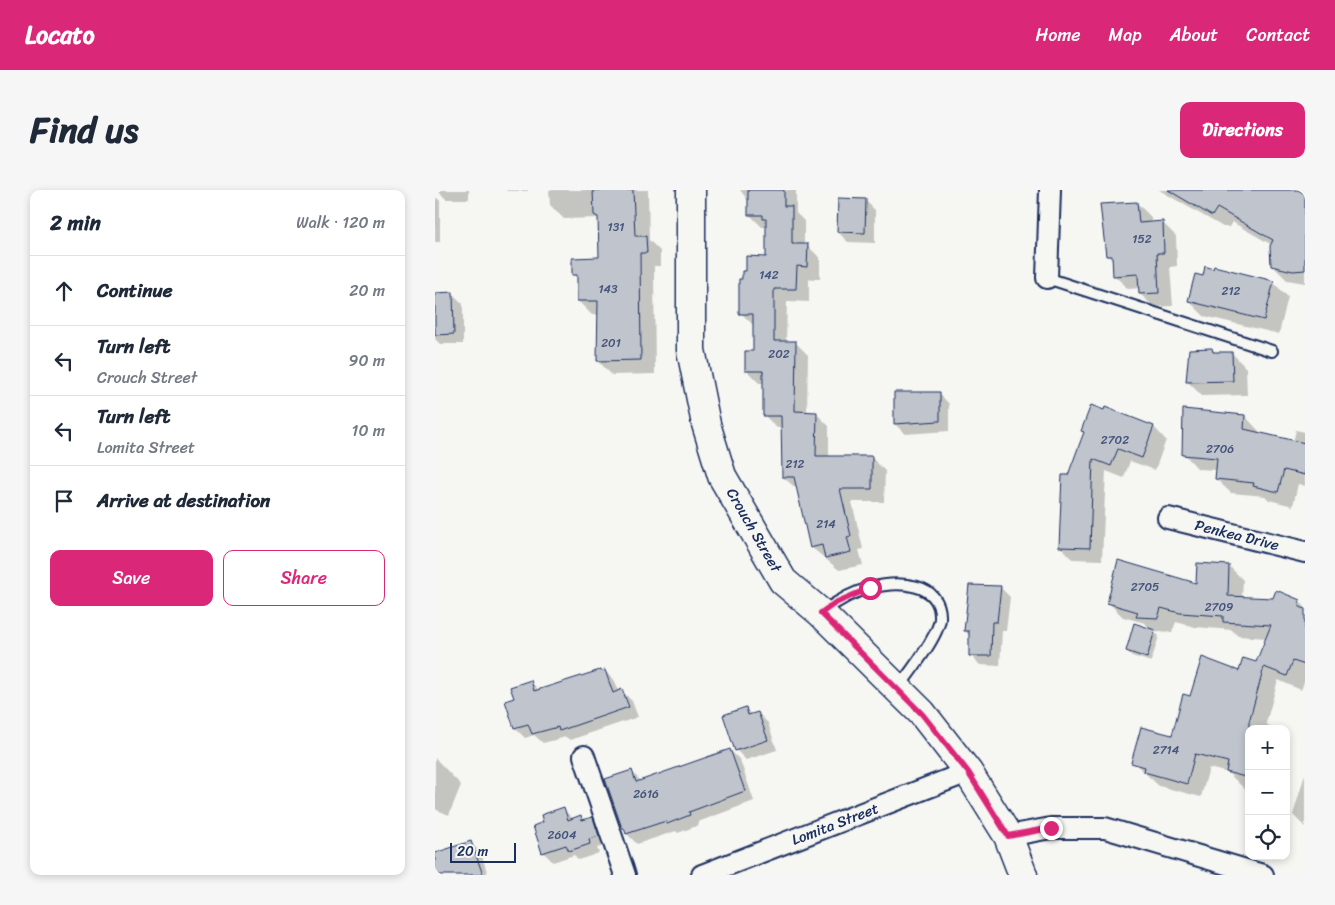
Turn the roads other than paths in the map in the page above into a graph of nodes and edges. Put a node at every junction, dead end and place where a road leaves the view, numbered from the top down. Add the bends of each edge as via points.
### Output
1 (691, 190) edge
2 (1049, 190) edge
3 (1047, 278) joint
4 (1272, 351) dead end
5 (1168, 518) dead end
6 (1305, 552) edge
7 (821, 613) junction
8 (897, 690) junction
9 (584, 756) dead end
10 (968, 772) junction
11 (1008, 836) junction
12 (625, 875) edge
13 (702, 875) edge
14 (1023, 875) edge
15 (1263, 875) edge

1 - 7 street, Crouch Street via 691,350 705,424 722,476 783,581
2 - 3 street
3 - 4 lane
5 - 6 street, Penkea Drive
7 - 8 street, Crouch Street
7 - 8 lane via 835,603 870,588 899,584 918,586 931,592 938,600 940,620 923,654
8 - 10 street, Crouch Street via 922,714
9 - 12 street
10 - 11 street, Crouch Street
10 - 13 street, Lomita Street
11 - 14 street, Crouch Street
11 - 15 street via 1051,828 1105,828

